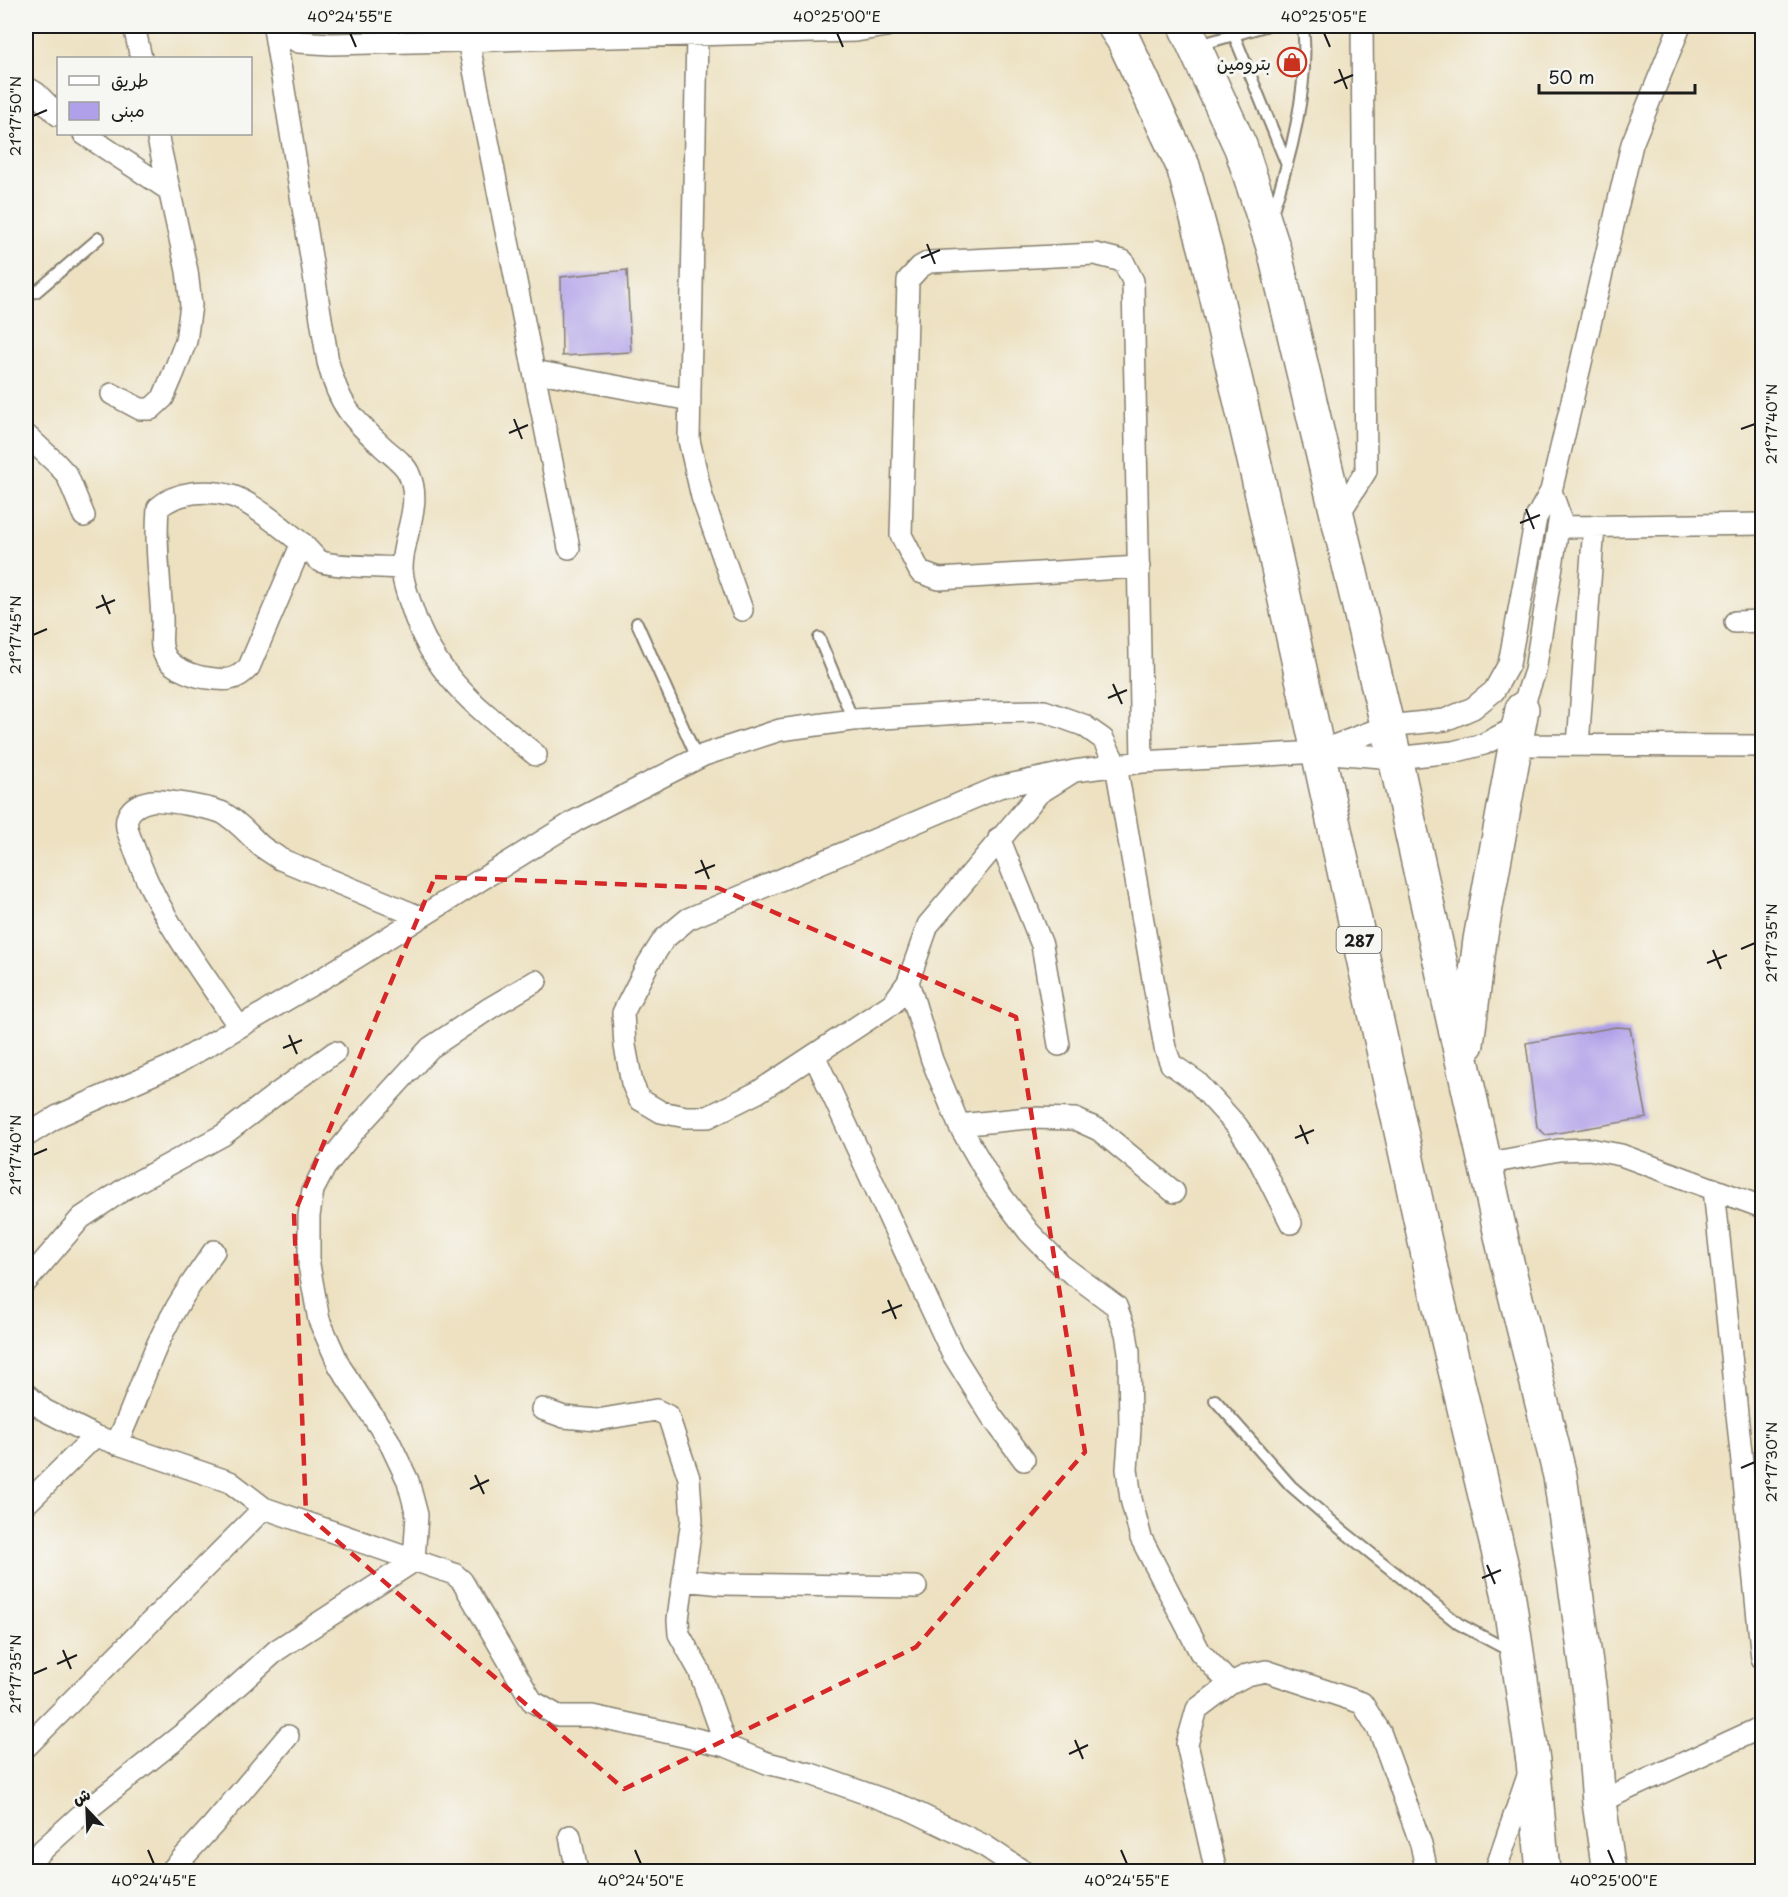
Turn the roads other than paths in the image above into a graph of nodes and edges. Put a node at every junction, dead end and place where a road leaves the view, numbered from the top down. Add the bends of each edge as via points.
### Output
1 (134, 26) edge
2 (886, 26) edge
3 (1114, 26) edge
4 (1265, 26) edge
5 (1298, 26) edge
6 (1362, 26) edge
7 (1680, 26) edge
8 (273, 27) edge
9 (697, 35) junction
10 (1234, 35) junction
11 (1189, 36) edge
12 (468, 40) junction
13 (141, 57) edge
14 (26, 87) edge
15 (57, 114) edge
16 (86, 135) edge
17 (157, 135) edge
18 (1287, 165) junction
19 (169, 190) junction
20 (1269, 234) junction
21 (99, 238) dead end
22 (26, 294) edge
23 (534, 371) junction
24 (112, 394) dead end
25 (690, 400) junction
26 (26, 435) edge
27 (1551, 491) junction
28 (84, 516) dead end
29 (1337, 517) junction
30 (1762, 525) edge
31 (1594, 526) junction
32 (1558, 527) junction
33 (302, 543) junction
34 (569, 548) dead end
35 (1138, 567) junction
36 (402, 568) junction
37 (742, 610) dead end
38 (1762, 621) edge
39 (1735, 622) dead end
40 (637, 623) dead end
41 (819, 638) dead end
42 (1522, 709) junction
43 (853, 720) junction
44 (1387, 726) junction
45 (1515, 745) junction
46 (1578, 745) junction
47 (1762, 746) edge
48 (1318, 752) junction
49 (536, 755) dead end
50 (697, 758) junction
51 (1395, 758) junction
52 (1142, 762) junction
53 (1116, 765) junction
54 (1074, 771) junction
55 (999, 838) junction
56 (420, 917) junction
57 (536, 981) dead end
58 (908, 982) junction
59 (238, 1028) junction
60 (1059, 1045) dead end
61 (335, 1052) dead end
62 (814, 1055) junction
63 (1464, 1069) junction
64 (959, 1125) junction
65 (26, 1136) edge
66 (1485, 1164) junction
67 (1714, 1189) junction
68 (1174, 1191) dead end
69 (1762, 1207) edge
70 (1291, 1223) dead end
71 (213, 1251) dead end
72 (26, 1282) edge
73 (26, 1394) edge
74 (1215, 1400) dead end
75 (542, 1409) dead end
76 (95, 1436) junction
77 (116, 1444) junction
78 (1024, 1460) dead end
79 (26, 1504) edge
80 (264, 1508) junction
81 (414, 1561) junction
82 (683, 1580) junction
83 (916, 1587) dead end
84 (1517, 1654) junction
85 (1762, 1658) edge
86 (1230, 1684) junction
87 (1762, 1727) edge
88 (288, 1736) dead end
89 (726, 1746) junction
90 (26, 1747) edge
91 (1533, 1761) junction
92 (1599, 1802) junction
93 (570, 1836) dead end
94 (26, 1865) edge
95 (170, 1872) edge
96 (578, 1872) edge
97 (1024, 1872) edge
98 (1216, 1872) edge
99 (1427, 1872) edge
100 (1495, 1872) edge
101 (1543, 1872) edge
102 (1609, 1872) edge

1 - 13 street
2 - 9 street via 856,31
3 - 48 main road, 287 via 1183,166 1206,250
4 - 10 lane
5 - 18 lane via 1303,27 1305,65
6 - 29 street via 1366,471
7 - 27 street via 1632,144
8 - 12 street via 298,42
8 - 36 street via 333,385 358,423 409,473 414,490
9 - 12 street
9 - 25 street
10 - 11 lane
10 - 18 lane
11 - 20 main road via 1241,148
12 - 23 street
14 - 15 street
16 - 19 street
17 - 19 street
18 - 20 lane
19 - 24 street via 191,305 186,341 163,398 151,409 140,409
20 - 29 main road
21 - 22 lane via 36,292
23 - 25 street
23 - 34 street
25 - 37 street via 689,440 702,496
26 - 28 street via 67,475
27 - 32 street via 1560,516
27 - 44 street via 1536,518 1509,664 1494,691 1473,708 1445,720
29 - 44 main road
30 - 31 street
31 - 32 street
31 - 46 street
32 - 42 street via 1534,671
33 - 33 street via 233,496 182,494 167,500 158,508 157,526 162,646 167,659 200,677 229,681 242,675 249,667
33 - 36 street via 320,561
35 - 35 street via 939,579 920,572 901,535 908,280 920,267 929,262 1095,254 1123,261 1134,281
35 - 52 street
36 - 49 street via 416,621 441,667 471,702
38 - 39 street
40 - 50 lane
41 - 43 lane
42 - 45 main road
42 - 51 street via 1509,731 1484,744 1453,752
43 - 50 street via 780,730
43 - 53 street via 1044,711 1083,725 1104,739
44 - 48 street
44 - 51 main road
45 - 46 street
45 - 63 main road via 1480,940
46 - 47 street
48 - 51 street
48 - 52 street
48 - 84 main road, 287 via 1433,1278 1508,1592
50 - 56 street via 575,821
51 - 63 main road
52 - 53 street
53 - 54 street
53 - 70 street via 1165,1048 1171,1064 1197,1082 1238,1126
54 - 55 street via 1039,793
54 - 62 street via 999,787 688,919 664,939 623,1013 625,1046 639,1099 669,1114 708,1117 758,1092
55 - 58 street via 928,925
55 - 60 street via 1042,945
56 - 59 street
56 - 59 street via 280,859 221,812 159,799 141,802 127,818 140,866 170,922
57 - 81 street via 430,1048 355,1131 313,1190 309,1265 319,1320 340,1368 389,1441 408,1480 417,1515
58 - 62 street via 893,1003
58 - 64 street via 932,1060
59 - 65 street via 176,1064 58,1116
61 - 72 street via 223,1135 126,1188 81,1218
62 - 78 street via 952,1353
63 - 66 main road
64 - 68 street via 1028,1118 1075,1119 1099,1130
64 - 86 street via 994,1186 1029,1232 1062,1265 1116,1306 1129,1352 1127,1469 1142,1538 1200,1652
66 - 67 street via 1559,1150 1589,1149 1621,1155
66 - 92 main road via 1560,1476 1590,1693
67 - 69 street
67 - 85 street
71 - 77 street via 166,1326
73 - 76 street via 44,1410
74 - 84 lane via 1291,1486 1343,1531 1459,1624
75 - 82 street via 564,1417 597,1420 656,1410 668,1416 689,1478 692,1520
76 - 77 street
76 - 79 street
77 - 80 street via 230,1482
80 - 81 street
80 - 90 street
81 - 89 street via 454,1574 462,1581 532,1701 558,1716 592,1716
81 - 94 street via 277,1650
82 - 83 street
82 - 89 street via 679,1634 699,1670
84 - 91 main road, 287
86 - 98 street via 1197,1709 1187,1744
86 - 99 street via 1266,1671 1362,1702 1380,1732 1421,1844
87 - 92 street
88 - 95 street
89 - 97 street via 907,1808 985,1846
91 - 100 street
91 - 101 main road, 287
92 - 102 main road
93 - 96 street

